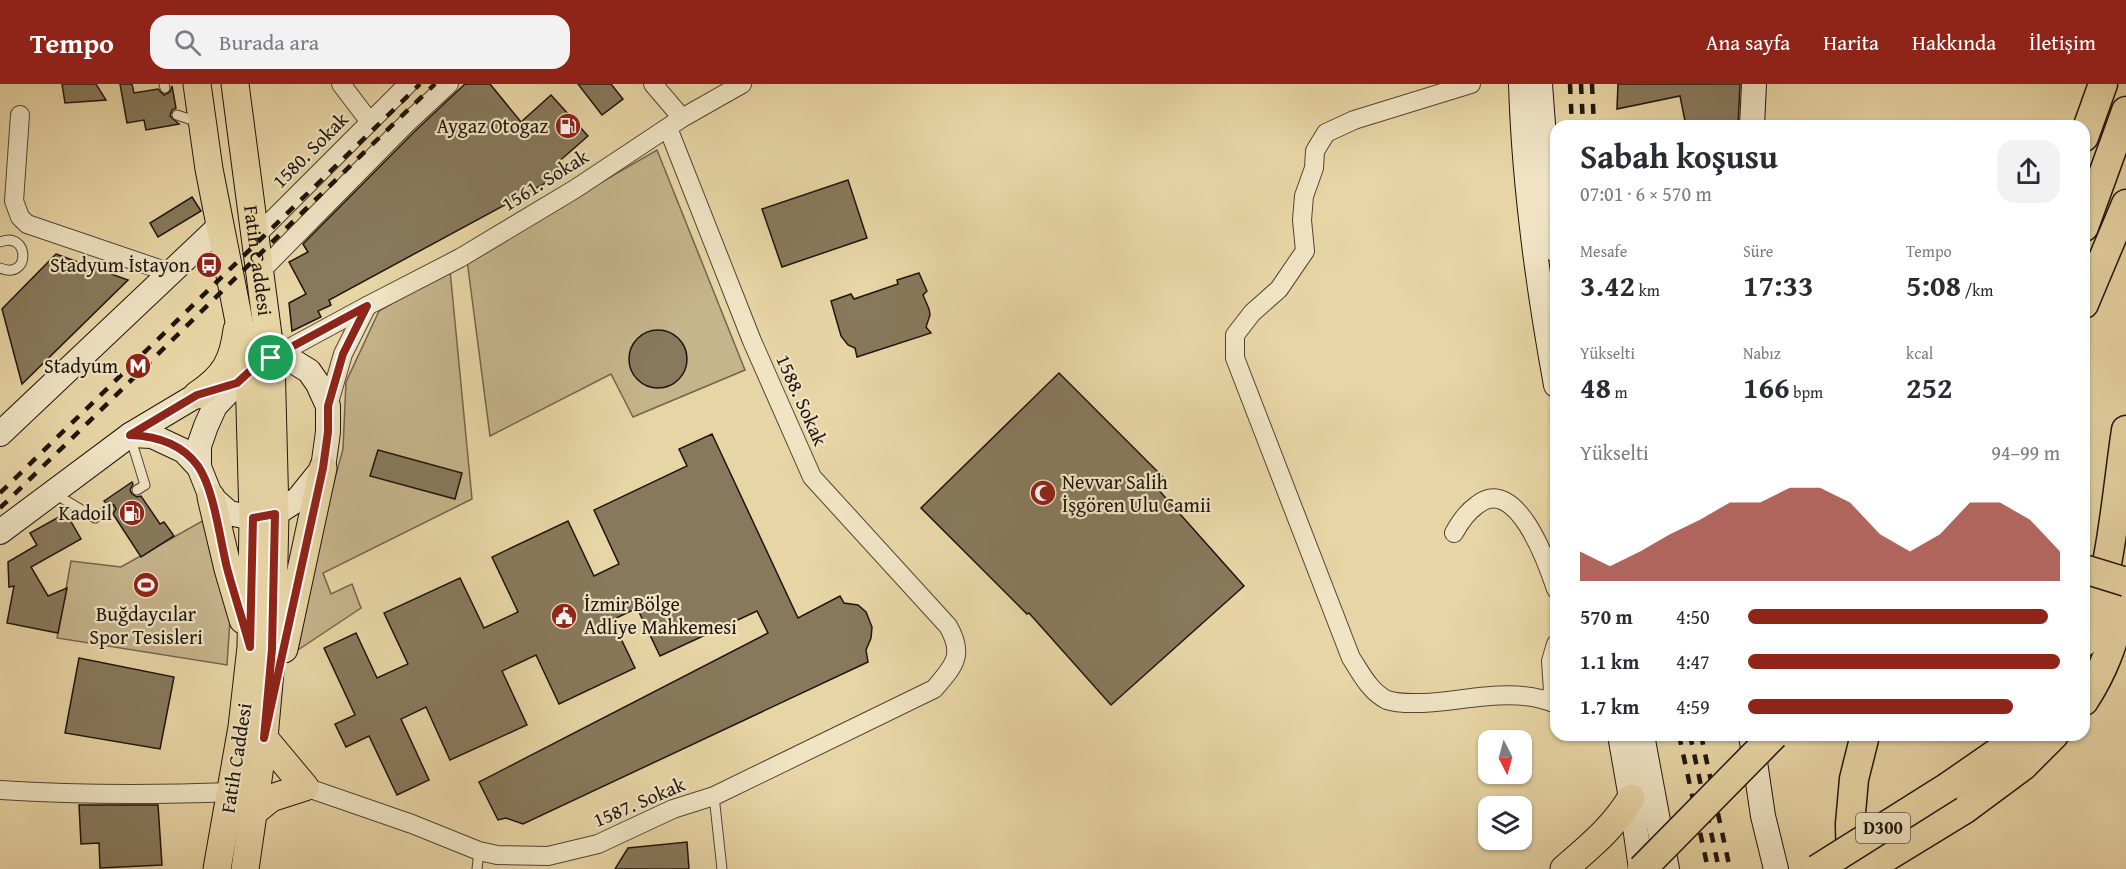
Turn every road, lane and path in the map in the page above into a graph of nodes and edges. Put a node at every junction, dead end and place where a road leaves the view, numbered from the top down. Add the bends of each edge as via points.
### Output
1 (197, 84) edge
2 (235, 84) edge
3 (341, 84) edge
4 (408, 84) edge
5 (450, 84) edge
6 (653, 84) edge
7 (742, 84) edge
8 (1471, 84) edge
9 (1521, 84) edge
10 (1540, 84) edge
11 (1754, 84) edge
12 (2103, 84) edge
13 (2126, 111) edge
14 (20, 115) dead end
15 (177, 115) dead end
16 (1752, 120) edge
17 (2090, 120) edge
18 (370, 122) junction
19 (203, 123) junction
20 (675, 123) junction
21 (1550, 202) edge
22 (2126, 204) edge
23 (2090, 210) edge
24 (27, 224) junction
25 (221, 225) junction
26 (256, 236) junction
27 (15, 241) junction
28 (0, 242) edge
29 (0, 268) edge
30 (260, 272) junction
31 (171, 273) junction
32 (2090, 290) edge
33 (367, 306) junction
34 (238, 320) junction
35 (1550, 345) edge
36 (271, 358) junction
37 (243, 377) junction
38 (197, 395) junction
39 (328, 406) junction
40 (2126, 430) edge
41 (0, 434) edge
42 (130, 435) junction
43 (199, 467) junction
44 (323, 468) junction
45 (137, 490) dead end
46 (53, 492) junction
47 (211, 497) junction
48 (110, 509) dead end
49 (264, 516) junction
50 (0, 532) edge
51 (1454, 533) dead end
52 (2090, 571) edge
53 (1550, 576) edge
54 (2126, 582) edge
55 (2126, 598) edge
56 (2090, 624) edge
57 (250, 647) junction
58 (958, 651) joint
59 (2090, 692) edge
60 (1550, 702) edge
61 (264, 738) junction
62 (1621, 741) edge
63 (1643, 741) edge
64 (1744, 741) edge
65 (1750, 741) edge
66 (1768, 741) edge
67 (1864, 741) edge
68 (2011, 741) edge
69 (2048, 741) edge
70 (304, 787) junction
71 (0, 789) edge
72 (232, 792) junction
73 (714, 796) junction
74 (1957, 797) junction
75 (1631, 798) junction
76 (255, 811) junction
77 (1667, 857) edge
78 (478, 860) edge
79 (217, 869) edge
80 (245, 869) edge
81 (722, 869) edge
82 (1564, 869) edge
83 (1641, 869) edge
84 (1776, 869) edge
85 (1817, 869) edge
86 (1851, 869) edge
87 (1867, 869) edge

1 - 19 main road, Fatih Caddesi
2 - 26 main road, Fatih Caddesi
3 - 18 street, 1580. Sokak
4 - 18 street, 1580. Sokak
5 - 30 street
6 - 20 street, 1588. Sokak
7 - 20 street, 1561. Sokak
8 - 60 street via 1354,120 1326,133 1315,151 1314,168 1304,196 1305,251 1279,289 1235,335 1235,358 1351,658 1372,689 1387,700 1407,703 1512,694
9 - 35 main road via 1535,246
10 - 21 main road
11 - 16 main road
12 - 17 highway
13 - 23 highway
14 - 24 street via 14,201
15 - 19 lane
18 - 26 street, 1580. Sokak
19 - 25 main road, Fatih Caddesi
20 - 33 street, 1561. Sokak via 460,258
20 - 58 street, 1588. Sokak via 752,341 812,477 948,626
22 - 32 highway
24 - 27 lane
24 - 31 street
25 - 31 main road
25 - 34 main road, Fatih Caddesi
26 - 30 main road, Fatih Caddesi
27 - 28 lane
27 - 29 lane via 23,250 22,262 13,270
30 - 36 main road, Fatih Caddesi
31 - 41 main road
33 - 36 street, 1561. Sokak
33 - 39 street via 343,354
34 - 37 main road, Fatih Caddesi
34 - 38 main road via 226,368 214,384
36 - 37 main road
36 - 39 main road via 291,360 309,371
36 - 49 main road, Fatih Caddesi
37 - 38 main road
37 - 43 main road via 215,406 199,446
37 - 49 main road, Fatih Caddesi
38 - 42 main road
39 - 44 main road
40 - 56 highway via 2108,553
42 - 43 main road via 152,436 167,442 184,451
42 - 45 lane via 145,485
42 - 46 main road
43 - 47 main road
44 - 49 main road via 298,500
44 - 61 main road
46 - 48 lane via 95,518
46 - 50 main road
47 - 49 main road via 229,513
47 - 57 main road
49 - 57 main road, Fatih Caddesi
49 - 61 main road, Fatih Caddesi via 272,649
51 - 53 street via 1469,511 1484,500 1499,498 1514,505
52 - 54 highway, bridge
55 - 59 highway via 2109,654
57 - 72 main road, Fatih Caddesi
58 - 73 street, 1587. Sokak via 951,669 934,689
61 - 70 main road
61 - 76 main road, Fatih Caddesi
62 - 75 main road
63 - 77 main road
64 - 77 highway, bridge via 1719,770
65 - 84 main road
66 - 77 highway, bridge
67 - 86 highway via 1854,779
68 - 74 highway, D300
69 - 74 highway, D300 via 2023,766
70 - 76 main road via 271,798
70 - 78 street, 1587. Sokak via 412,824
71 - 72 street via 76,795
72 - 79 main road, Fatih Caddesi
73 - 78 street, 1587. Sokak via 673,808 597,844 548,856 497,855
73 - 81 lane
74 - 85 highway, D300, bridge
74 - 87 highway, D300
75 - 82 main road via 1606,832
75 - 83 main road
76 - 80 main road, Fatih Caddesi
77 - 83 highway, bridge

